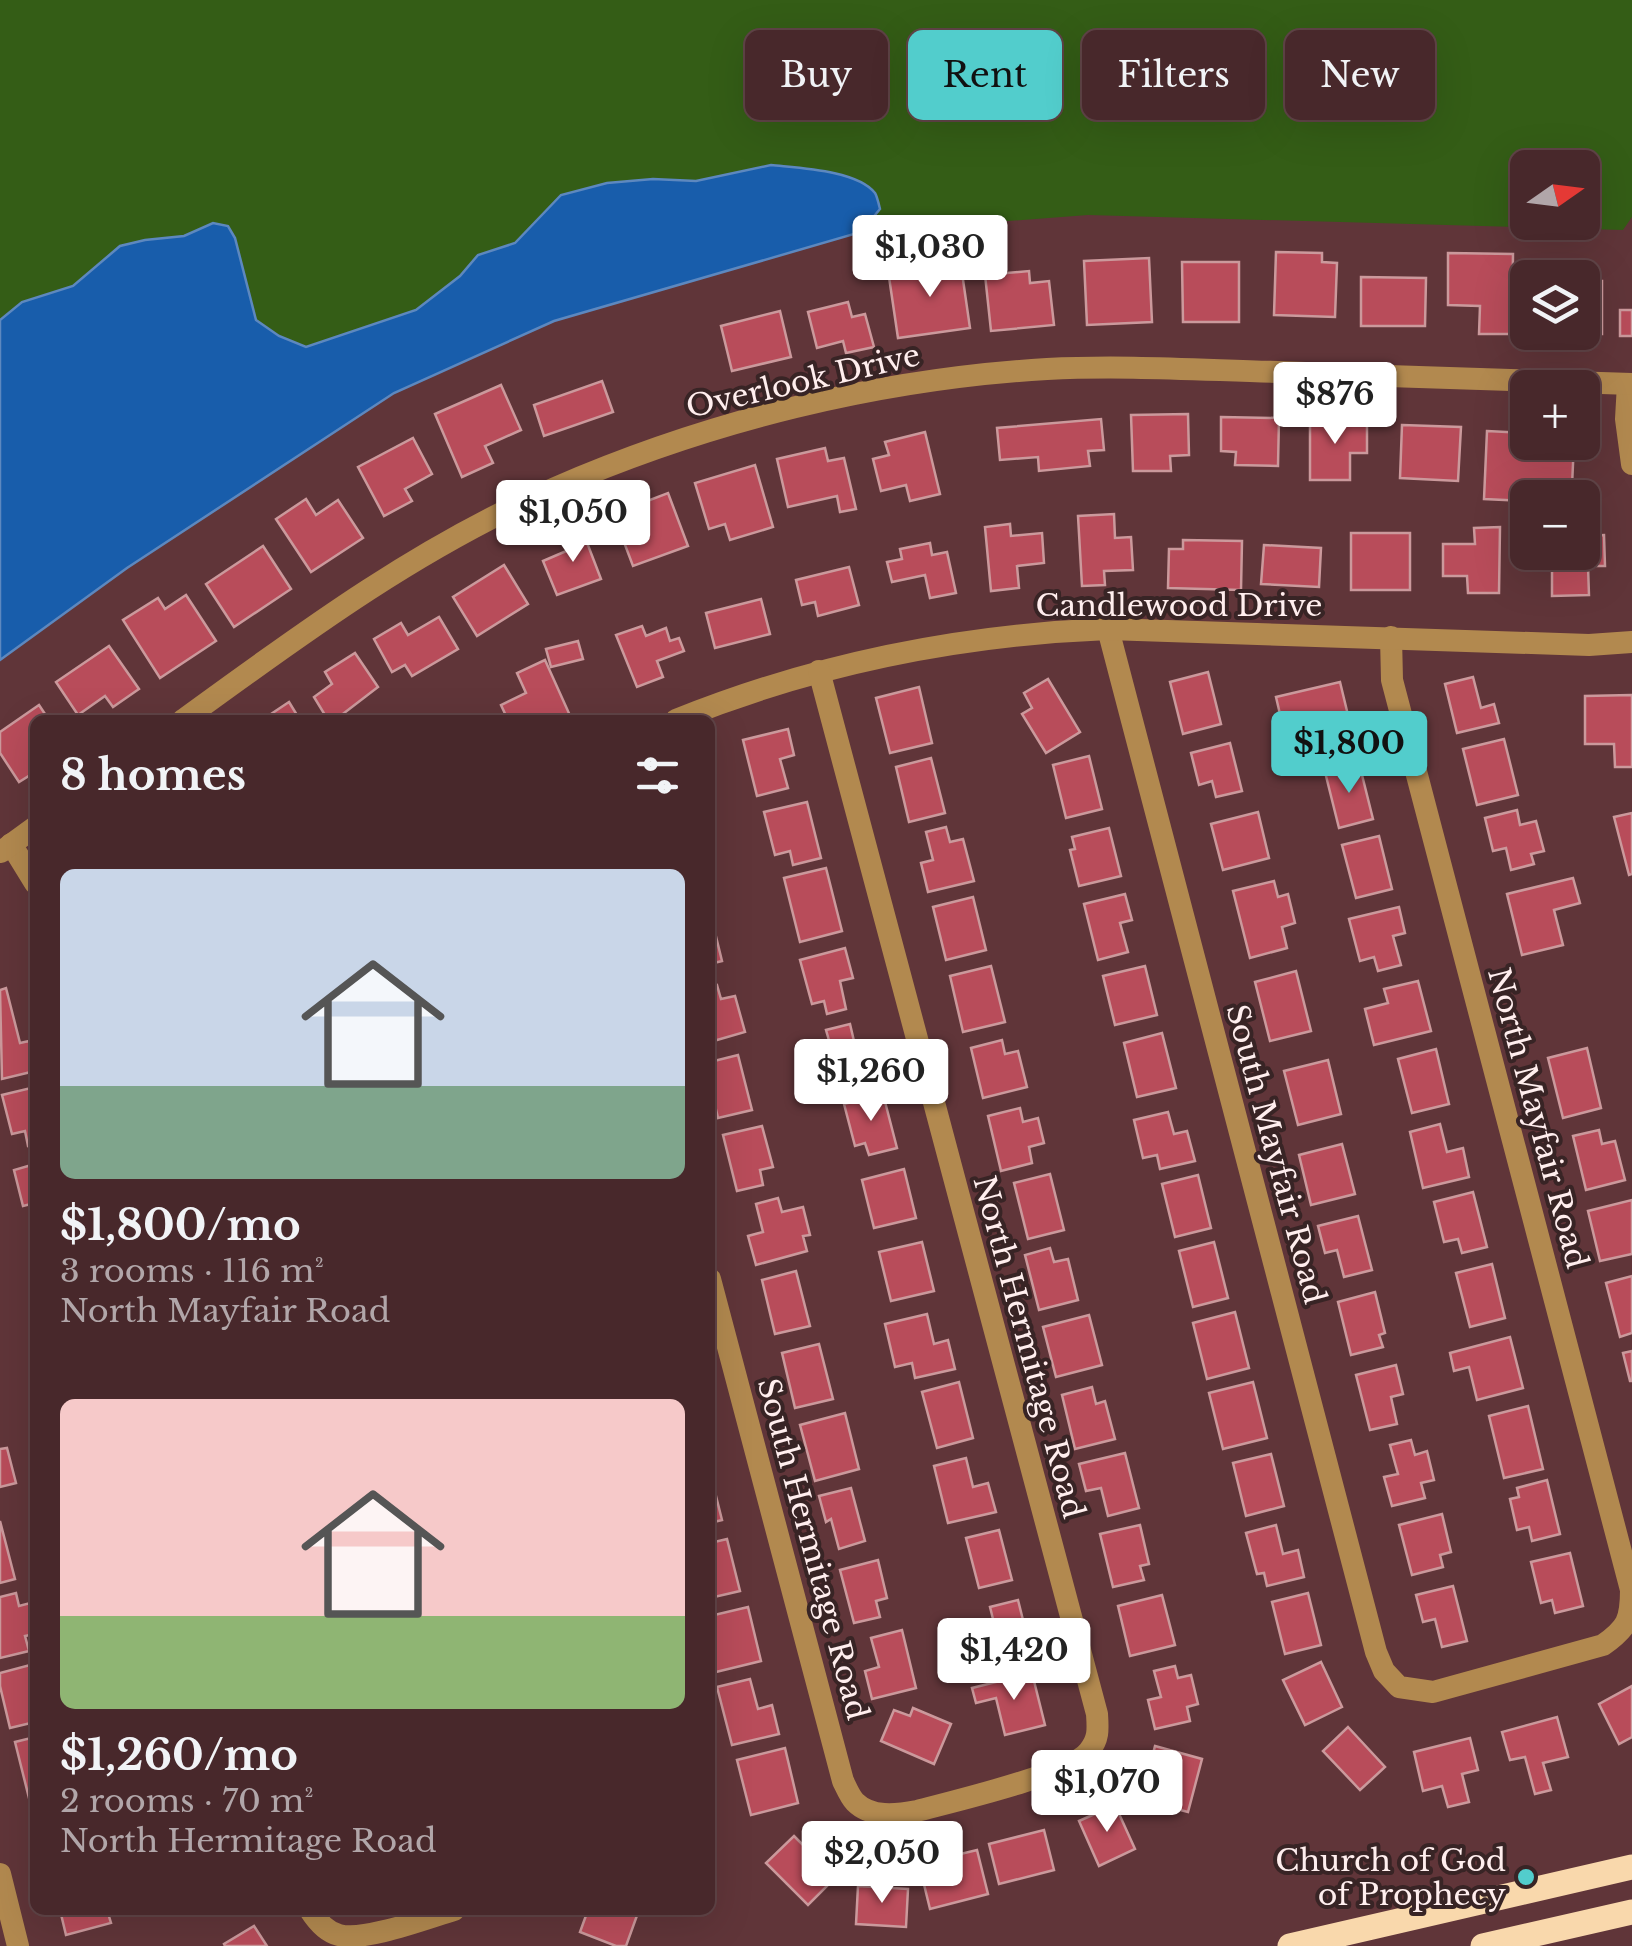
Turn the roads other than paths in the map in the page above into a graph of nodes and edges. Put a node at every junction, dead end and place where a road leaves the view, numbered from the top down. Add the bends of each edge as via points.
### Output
1 (1630, 384) edge
2 (1632, 464) edge
3 (1108, 629) junction
4 (1391, 637) junction
5 (1632, 642) edge
6 (819, 671) junction
7 (190, 715) edge
8 (689, 715) edge
9 (30, 831) edge
10 (6, 848) edge
11 (30, 877) edge
12 (715, 1298) edge
13 (1631, 1614) edge
14 (883, 1814) joint
15 (1632, 1867) edge
16 (0, 1874) edge
17 (1632, 1912) edge
18 (313, 1915) edge
19 (436, 1915) edge
20 (18, 1946) edge
21 (1290, 1946) edge
22 (1483, 1946) edge

1 - 2 street
1 - 7 street, Overlook Drive via 1046,369 868,391 785,410 621,461 479,524 318,622
3 - 4 street, Candlewood Drive
3 - 6 street, Candlewood Drive via 970,640
3 - 13 street, South Mayfair Road via 1384,1672 1399,1687 1432,1692 1602,1644 1621,1632
4 - 5 street, Candlewood Drive
4 - 13 street, North Mayfair Road via 1392,680 1626,1567
6 - 8 street, Candlewood Drive
6 - 14 street, North Hermitage Road via 1097,1714 1098,1735 1087,1755 984,1792
9 - 10 street
10 - 11 street
12 - 14 street, South Hermitage Road via 843,1781 854,1802
15 - 21 main road
16 - 20 street
17 - 22 main road
18 - 19 street via 337,1935 360,1937

